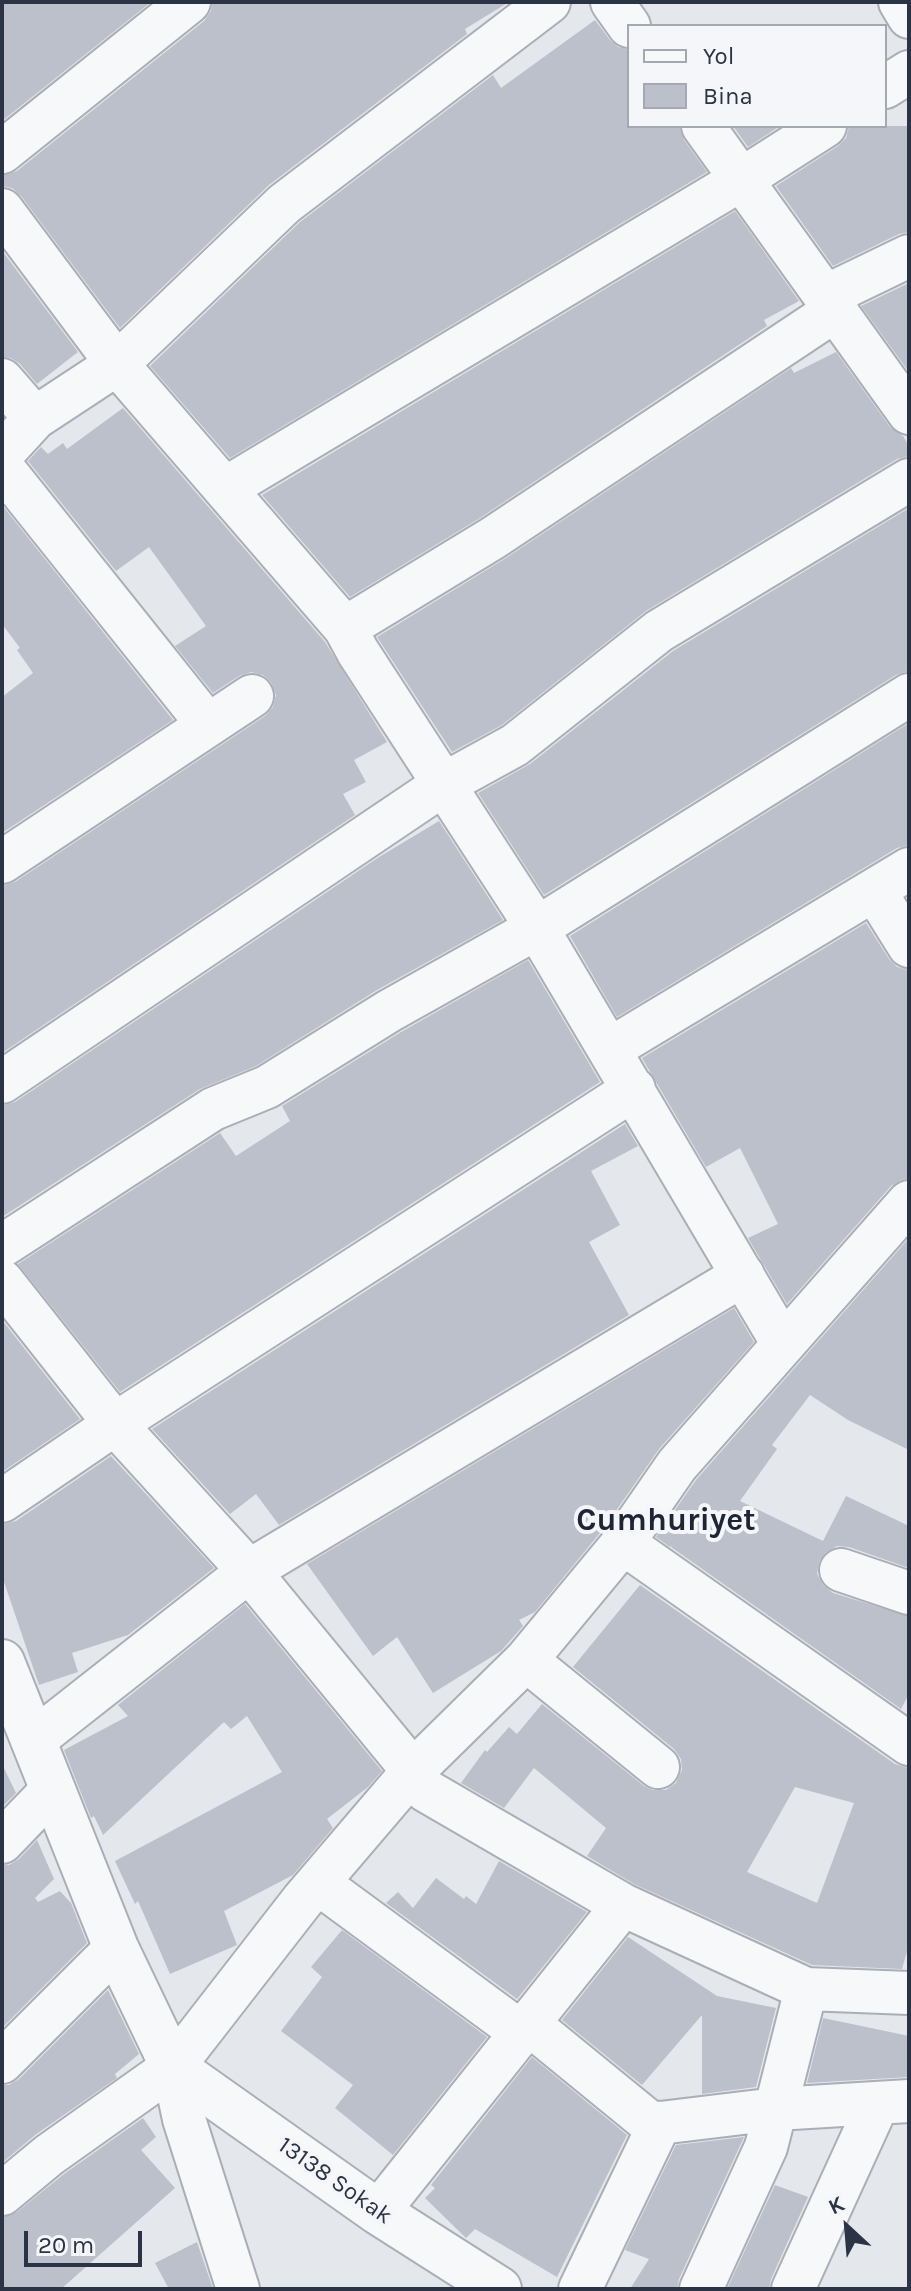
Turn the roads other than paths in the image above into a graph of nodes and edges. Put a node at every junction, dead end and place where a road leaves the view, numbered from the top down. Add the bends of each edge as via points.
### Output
1 (189, 2) edge
2 (549, 2) edge
3 (612, 2) edge
4 (900, 2) edge
5 (909, 17) edge
6 (628, 24) edge
7 (909, 72) edge
8 (887, 86) edge
9 (704, 128) edge
10 (822, 128) edge
11 (2, 152) edge
12 (742, 179) junction
13 (2, 210) edge
14 (909, 256) edge
15 (831, 303) junction
16 (117, 364) junction
17 (2, 380) edge
18 (909, 413) edge
19 (35, 418) junction
20 (2, 454) edge
21 (2, 467) edge
22 (909, 480) edge
23 (226, 488) junction
24 (345, 628) junction
25 (909, 695) edge
26 (252, 696) dead end
27 (208, 725) junction
28 (444, 784) junction
29 (2, 862) edge
30 (891, 879) edge
31 (537, 928) junction
32 (909, 946) edge
33 (610, 1049) junction
34 (2, 1082) edge
35 (634, 1089) junction
36 (909, 1202) edge
37 (2, 1246) edge
38 (743, 1275) junction
39 (2, 1281) edge
40 (783, 1344) junction
41 (115, 1424) junction
42 (2, 1501) edge
43 (623, 1543) junction
44 (841, 1570) dead end
45 (249, 1571) junction
46 (909, 1593) edge
47 (526, 1660) junction
48 (2, 1662) edge
49 (34, 1740) junction
50 (909, 1744) edge
51 (658, 1767) dead end
52 (413, 1771) junction
53 (53, 1789) junction
54 (2, 1842) edge
55 (318, 1883) junction
56 (623, 1905) junction
57 (116, 1948) junction
58 (806, 1989) junction
59 (909, 1993) edge
60 (525, 2029) junction
61 (2, 2062) edge
62 (173, 2067) junction
63 (893, 2102) edge
64 (776, 2109) junction
65 (660, 2123) junction
66 (2, 2194) edge
67 (378, 2212) junction
68 (238, 2289) edge
69 (499, 2289) edge
70 (580, 2289) edge
71 (701, 2289) edge
72 (793, 2289) edge

1 - 11 street
2 - 16 street via 284,204
3 - 6 street
4 - 5 street
7 - 8 street
9 - 12 street
10 - 12 street
12 - 15 street
12 - 23 street
13 - 16 street
14 - 15 street
15 - 18 street
15 - 24 street via 493,538
16 - 19 street
16 - 23 street
17 - 19 street
19 - 20 street
21 - 27 street
22 - 28 street via 659,631 515,745
23 - 24 street
24 - 28 street
25 - 31 street
26 - 27 street
27 - 29 street
28 - 31 street
28 - 34 street
30 - 32 street
30 - 33 street
31 - 33 street
31 - 37 street via 267,1087 213,1109
33 - 35 street
35 - 38 street
35 - 41 street
36 - 40 street
38 - 40 street
38 - 45 street
39 - 41 street
40 - 43 street via 677,1465
41 - 42 street
41 - 45 street
43 - 47 street
43 - 50 street
44 - 46 street
45 - 49 street
45 - 52 street
47 - 51 street
47 - 52 street
48 - 49 street
49 - 53 street
52 - 55 street
52 - 56 street via 425,1790
53 - 54 street
53 - 57 street
55 - 60 street
55 - 62 street
56 - 58 street
56 - 60 street
57 - 61 street
57 - 62 street
58 - 59 street
58 - 64 street
60 - 65 street via 649,2122
60 - 67 street
62 - 66 street
62 - 67 street, 13138 Sokak
62 - 68 street via 184,2119
63 - 64 street
63 - 72 street
64 - 65 street
64 - 71 street via 766,2147
65 - 70 street
67 - 69 street, 13138 Sokak

